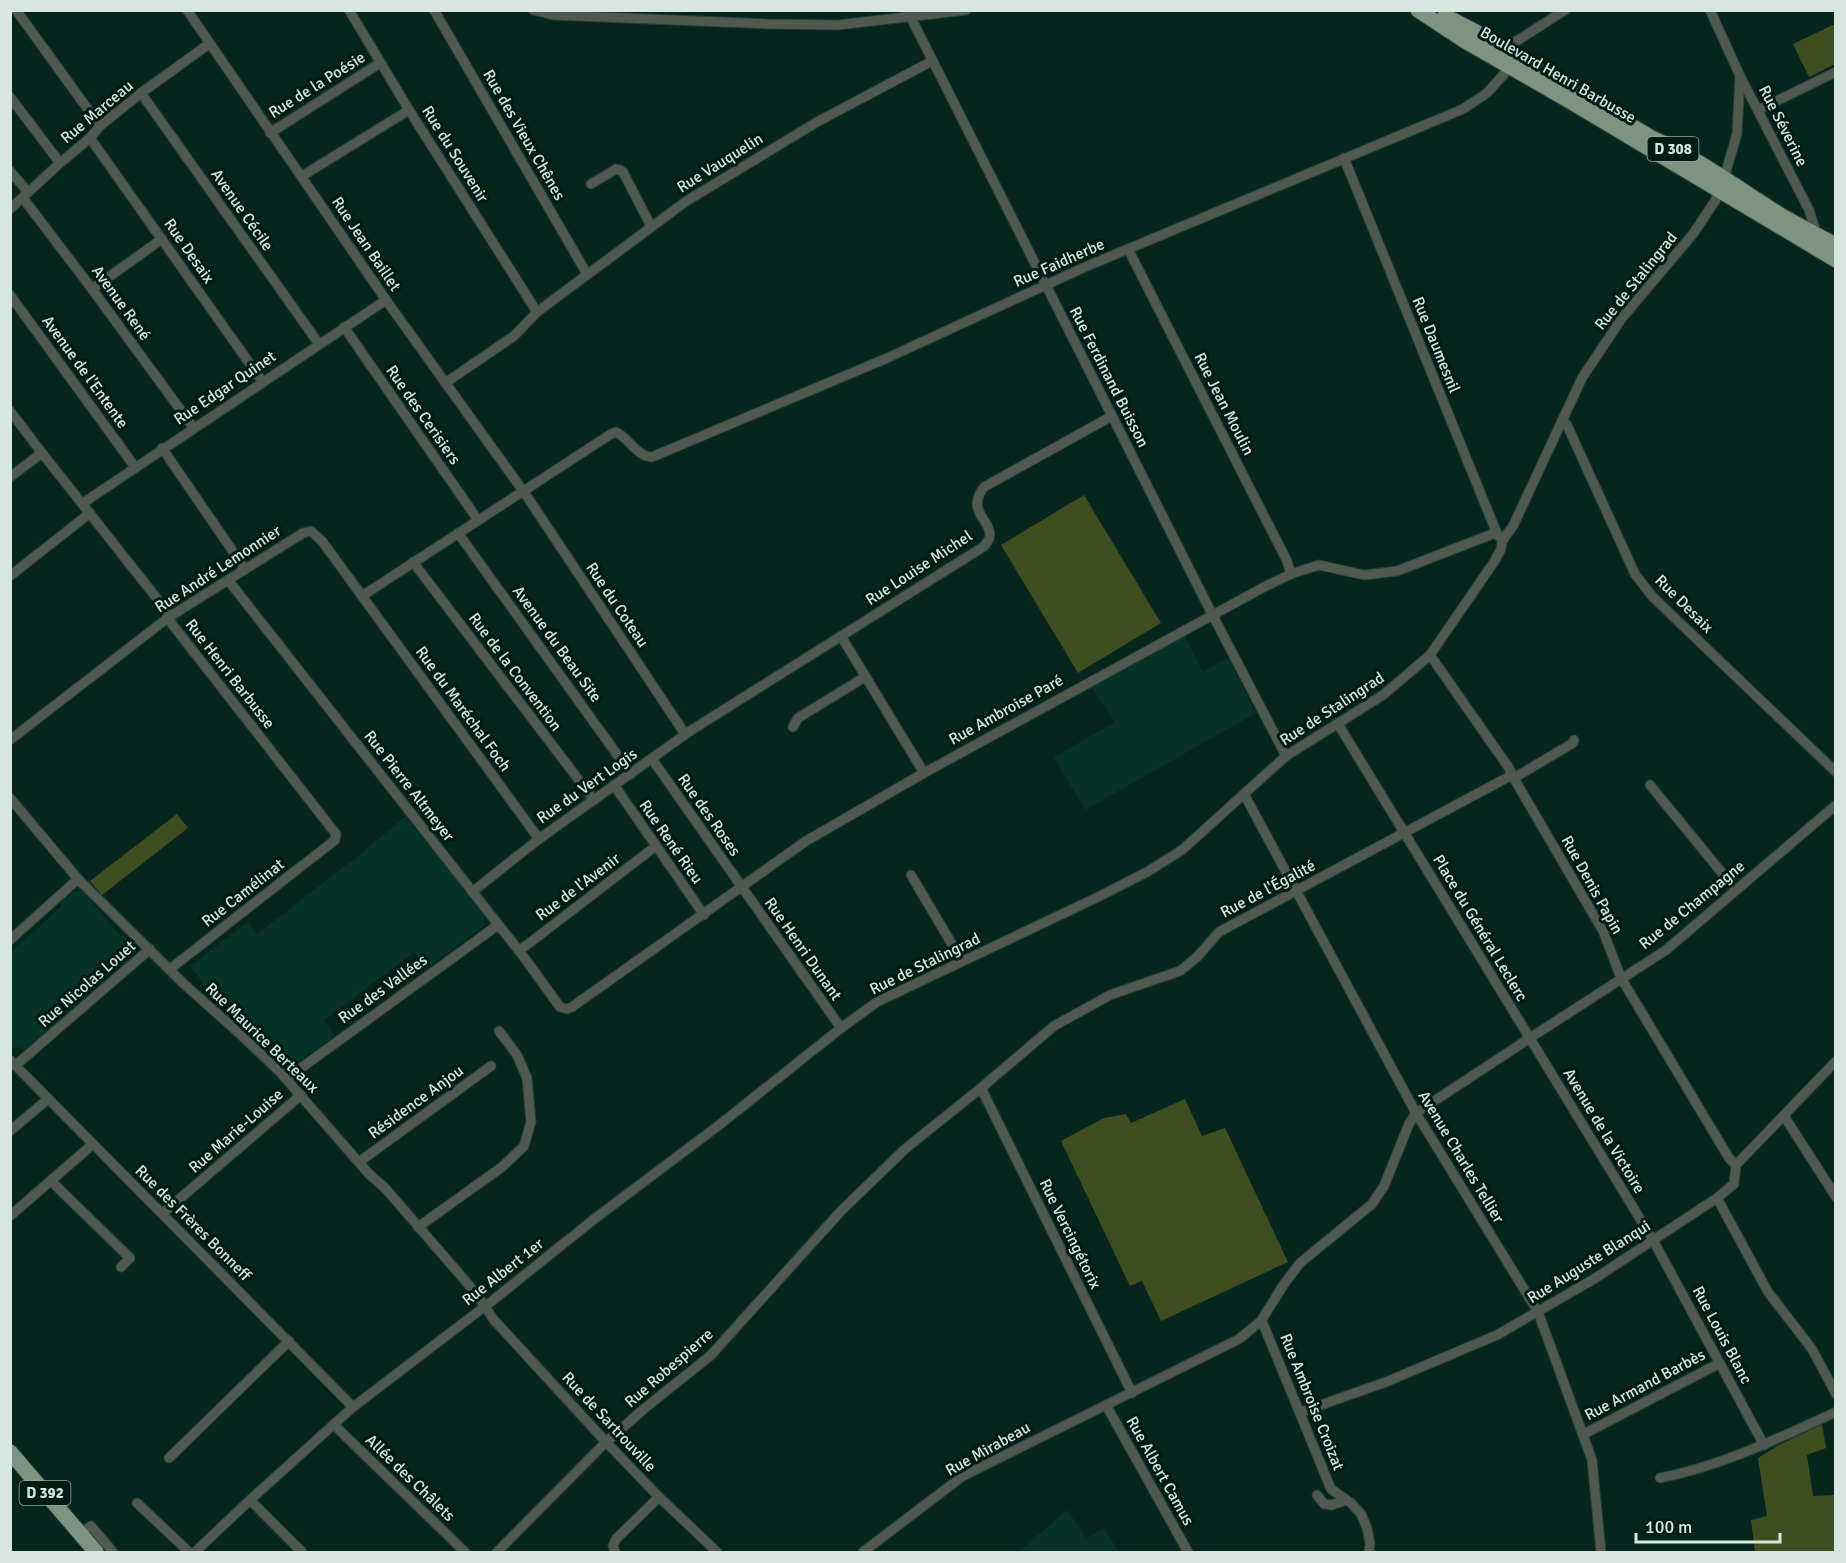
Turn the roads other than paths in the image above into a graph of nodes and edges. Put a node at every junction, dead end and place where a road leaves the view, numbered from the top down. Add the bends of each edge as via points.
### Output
1 (16, 10) edge
2 (187, 10) edge
3 (349, 10) edge
4 (434, 10) edge
5 (533, 10) edge
6 (966, 10) edge
7 (1418, 10) edge
8 (1436, 10) edge
9 (1565, 10) edge
10 (1710, 10) edge
11 (908, 13) edge
12 (209, 44) junction
13 (1509, 59) junction
14 (932, 61) junction
15 (380, 63) junction
16 (1836, 72) edge
17 (1740, 76) junction
18 (141, 93) junction
19 (10, 97) edge
20 (409, 110) junction
21 (1758, 110) junction
22 (100, 126) junction
23 (270, 133) junction
24 (90, 138) junction
25 (1344, 158) junction
26 (60, 163) junction
27 (10, 171) edge
28 (302, 176) junction
29 (591, 184) dead end
30 (1721, 185) junction
31 (25, 195) junction
32 (10, 209) edge
33 (651, 226) junction
34 (1817, 235) junction
35 (162, 238) junction
36 (1128, 249) junction
37 (1834, 253) edge
38 (1836, 271) edge
39 (587, 274) junction
40 (1046, 285) junction
41 (92, 289) junction
42 (10, 295) edge
43 (386, 300) junction
44 (537, 312) junction
45 (344, 327) junction
46 (319, 344) junction
47 (262, 381) junction
48 (445, 383) junction
49 (10, 411) edge
50 (1112, 416) junction
51 (1563, 421) junction
52 (193, 427) junction
53 (162, 448) junction
54 (42, 453) junction
55 (135, 467) junction
56 (10, 477) edge
57 (524, 492) junction
58 (82, 503) junction
59 (90, 513) junction
60 (478, 520) junction
61 (458, 533) junction
62 (1495, 533) junction
63 (1502, 542) junction
64 (413, 562) junction
65 (245, 569) junction
66 (1291, 574) junction
67 (10, 576) edge
68 (228, 580) junction
69 (362, 596) junction
70 (1212, 614) junction
71 (169, 617) junction
72 (841, 636) junction
73 (1430, 655) junction
74 (865, 677) junction
75 (722, 710) joint
76 (1338, 723) junction
77 (793, 727) dead end
78 (685, 735) junction
79 (1574, 740) dead end
80 (10, 741) edge
81 (1286, 756) junction
82 (652, 759) junction
83 (1836, 772) edge
84 (924, 773) junction
85 (631, 774) junction
86 (1513, 776) junction
87 (614, 785) junction
88 (1650, 785) dead end
89 (1245, 794) junction
90 (10, 798) edge
91 (594, 800) junction
92 (1836, 805) edge
93 (1405, 833) junction
94 (539, 839) junction
95 (335, 840) joint
96 (656, 846) junction
97 (911, 875) dead end
98 (78, 879) junction
99 (741, 888) junction
100 (1736, 890) junction
101 (1297, 891) junction
102 (472, 892) junction
103 (704, 915) junction
104 (498, 925) junction
105 (10, 940) edge
106 (150, 949) junction
107 (519, 951) junction
108 (962, 961) junction
109 (170, 969) junction
110 (1624, 982) junction
111 (567, 1009) joint
112 (841, 1028) junction
113 (499, 1031) dead end
114 (1530, 1038) junction
115 (1836, 1061) edge
116 (13, 1063) edge
117 (491, 1066) dead end
118 (286, 1079) junction
119 (981, 1088) junction
120 (300, 1095) junction
121 (48, 1099) junction
122 (1416, 1113) junction
123 (1784, 1116) junction
124 (10, 1131) edge
125 (93, 1144) junction
126 (905, 1149) joint
127 (359, 1162) junction
128 (1736, 1165) junction
129 (51, 1181) junction
130 (1836, 1197) edge
131 (1717, 1198) junction
132 (163, 1213) junction
133 (10, 1216) edge
134 (418, 1227) junction
135 (1653, 1240) junction
136 (121, 1267) dead end
137 (486, 1305) junction
138 (1538, 1312) junction
139 (1261, 1321) junction
140 (289, 1341) junction
141 (1720, 1362) junction
142 (1132, 1393) junction
143 (1836, 1394) edge
144 (1106, 1405) junction
145 (353, 1407) junction
146 (1301, 1412) junction
147 (1836, 1412) edge
148 (334, 1425) junction
149 (1584, 1434) junction
150 (606, 1442) junction
151 (1764, 1445) junction
152 (10, 1452) edge
153 (169, 1458) dead end
154 (1660, 1478) dead end
155 (1317, 1495) dead end
156 (659, 1497) junction
157 (250, 1500) junction
158 (1346, 1500) junction
159 (137, 1503) dead end
160 (80, 1534) junction
161 (96, 1552) edge
162 (113, 1552) edge
163 (189, 1552) edge
164 (195, 1552) edge
165 (302, 1552) edge
166 (465, 1552) edge
167 (497, 1552) edge
168 (615, 1552) edge
169 (717, 1552) edge
170 (863, 1552) edge
171 (1188, 1552) edge
172 (1369, 1552) edge
173 (1601, 1552) edge

1 - 22 street
2 - 12 street, Rue Jean Baillet
3 - 15 street, Rue du Souvenir
4 - 39 street, Rue des Vieux Chênes
5 - 11 street via 553,15 768,24 837,24
6 - 11 street
7 - 13 main road, Boulevard Henri Barbusse / D 308 via 1465,41
8 - 13 main road, Boulevard Henri Barbusse / D 308
9 - 13 street, Rue Faidherbe via 1512,44
10 - 17 street, Rue Séverine
11 - 14 street, Rue Ferdinand Buisson
12 - 18 street, Rue Marceau
12 - 23 street, Rue Jean Baillet
13 - 25 street, Rue Faidherbe via 1505,73 1487,93 1462,109
13 - 30 main road, Boulevard Henri Barbusse / D 308 via 1666,144
14 - 33 street, Rue Vauquelin via 817,122
14 - 40 street, Rue Ferdinand Buisson
15 - 20 street, Rue du Souvenir
15 - 23 street, Rue de la Poésie
16 - 21 street
17 - 21 street, Rue Séverine
17 - 30 street, Rue de Stalingrad via 1737,134
18 - 22 street, Rue Marceau
18 - 46 street, Avenue Cécile
19 - 26 street
20 - 28 street
20 - 44 street, Rue du Souvenir
21 - 34 street, Rue Séverine via 1809,210
22 - 24 street, Rue Marceau
23 - 28 street, Rue Jean Baillet
24 - 26 street, Rue Marceau
24 - 35 street, Rue Desaix
25 - 36 street, Rue Faidherbe
25 - 62 street, Rue Daumesnil
26 - 31 street, Rue Marceau
27 - 31 street, Avenue René
28 - 43 street, Rue Jean Baillet
29 - 33 street via 616,169 623,172
30 - 34 main road, Boulevard Henri Barbusse / D 308
30 - 37 main road, Boulevard Henri Barbusse / D 308
30 - 51 street, Rue de Stalingrad via 1693,234 1612,331 1582,378
31 - 32 street, Rue Marceau
31 - 41 street, Avenue René
33 - 39 street, Rue Vauquelin
34 - 37 main road, Boulevard Henri Barbusse / D 308
35 - 41 street
35 - 47 street, Rue Desaix
36 - 40 street, Rue Faidherbe
36 - 66 street, Rue Jean Moulin
37 - 38 street
39 - 44 street, Rue Vauquelin
40 - 50 street, Rue Ferdinand Buisson
40 - 57 street, Rue Faidherbe via 885,359 652,457 641,454 616,432
41 - 52 street, Avenue René
42 - 55 street, Avenue de l'Entente
43 - 45 street, Rue Edgar Quinet
43 - 48 street, Rue Jean Baillet
44 - 48 street, Rue Vauquelin via 514,336
45 - 46 street, Rue Edgar Quinet
45 - 60 street, Rue des Cerisiers
46 - 47 street, Rue Edgar Quinet
47 - 52 street, Rue Edgar Quinet
48 - 57 street, Rue Jean Baillet
49 - 54 street, Rue Henri Barbusse
50 - 70 street, Rue Ferdinand Buisson
50 - 72 street, Rue Louise Michel via 984,487 977,502 989,531 983,547
51 - 63 street, Rue de Stalingrad
51 - 83 street, Rue Desaix via 1635,574 1652,596
52 - 53 street, Rue Edgar Quinet
53 - 55 street, Rue Edgar Quinet
53 - 65 street
54 - 56 street
54 - 58 street, Rue Henri Barbusse
55 - 58 street, Rue Edgar Quinet
57 - 60 street
57 - 78 street, Rue du Coteau
58 - 59 street, Rue Henri Barbusse
59 - 67 street
59 - 71 street, Rue Henri Barbusse
60 - 61 street
61 - 64 street
61 - 85 street, Avenue du Beau Site
62 - 63 street, Rue Daumesnil
62 - 66 street, Rue Ambroise Paré via 1397,572 1364,575 1319,565
63 - 73 street, Rue de Stalingrad via 1494,562
64 - 69 street
64 - 91 street, Rue de la Convention
65 - 68 street, Rue André Lemonnier
65 - 69 street, Rue André Lemonnier via 311,531
66 - 70 street, Rue Ambroise Paré
68 - 71 street, Rue André Lemonnier
68 - 102 street, Rue Pierre Altmeyer
69 - 94 street, Rue du Maréchal Foch
70 - 81 street, Rue Ferdinand Buisson
70 - 84 street, Rue Ambroise Paré
71 - 80 street, Rue André Lemonnier
71 - 95 street, Rue Henri Barbusse via 336,834
72 - 74 street
72 - 75 street, Rue Louise Michel
73 - 76 street, Rue de Stalingrad via 1383,695
73 - 86 street, Rue Denis Papin
74 - 77 street via 798,718
74 - 84 street
75 - 78 street, Rue du Vert Logis
76 - 81 street, Rue de Stalingrad
76 - 93 street
78 - 82 street, Rue du Vert Logis
79 - 86 street, Rue de l'Égalité
81 - 89 street, Rue de Stalingrad
82 - 85 street, Rue du Vert Logis
82 - 99 street, Rue des Roses
84 - 99 street, Rue Ambroise Paré via 806,841
85 - 87 street, Rue du Vert Logis
86 - 93 street, Rue de l'Égalité
86 - 110 street, Rue Denis Papin via 1603,931
87 - 91 street, Rue du Vert Logis
87 - 96 street, Rue René Rieu
88 - 100 street
89 - 101 street, Avenue Charles Tellier
89 - 108 street, Rue de Stalingrad via 1182,850 1146,872
90 - 98 street, Rue Maurice Berteaux
91 - 94 street, Rue du Vert Logis
92 - 100 street, Rue de Champagne
93 - 101 street, Rue de l'Égalité
93 - 114 street, Place du Général Leclerc
94 - 102 street, Rue du Vert Logis
95 - 109 street, Rue Camélinat
96 - 103 street, Rue René Rieu
96 - 107 street, Rue de l'Avenir
97 - 108 street
98 - 105 street
98 - 106 street, Rue Maurice Berteaux
99 - 103 street, Rue Ambroise Paré
99 - 112 street, Rue Henri Dunant
100 - 110 street, Rue de Champagne
101 - 119 street, Rue de l'Égalité via 1219,932 1180,971 1110,995 1054,1026
101 - 122 street, Avenue Charles Tellier
102 - 104 street, Rue Pierre Altmeyer
103 - 111 street, Rue Ambroise Paré
104 - 107 street, Rue Pierre Altmeyer
104 - 118 street, Rue des Vallées
106 - 109 street, Rue Maurice Berteaux
106 - 116 street, Rue Nicolas Louet
107 - 111 street, Rue Pierre Altmeyer via 560,1006
108 - 112 street, Rue de Stalingrad via 877,1002
109 - 118 street, Rue Maurice Berteaux
110 - 114 street, Rue de Champagne
110 - 128 street, Rue Denis Papin
112 - 137 street, Rue Albert 1er
113 - 134 street via 517,1055 527,1078 531,1122 524,1146 502,1167
114 - 122 street, Rue de Champagne
114 - 135 street, Avenue de la Victoire
115 - 123 street, Rue Auguste Blanqui
116 - 121 street, Rue des Frères Bonneff
117 - 127 street, Résidence Anjou
118 - 120 street, Rue Maurice Berteaux
119 - 126 street, Rue de l'Égalité
119 - 142 street, Rue Vercingétorix
120 - 127 street, Rue Maurice Berteaux
120 - 132 street, Rue Marie-Louise
121 - 124 street
121 - 125 street, Rue des Frères Bonneff
122 - 138 street, Avenue Charles Tellier
122 - 139 street, Rue Mirabeau via 1372,1204 1300,1263
123 - 128 street, Rue Auguste Blanqui
123 - 130 street
125 - 129 street
125 - 132 street, Rue des Frères Bonneff
126 - 150 street, Rue Robespierre via 841,1211 710,1356
127 - 134 street, Rue Maurice Berteaux
128 - 131 street, Rue Auguste Blanqui via 1734,1184
129 - 133 street
129 - 136 street via 130,1258
131 - 135 street, Rue Auguste Blanqui
131 - 143 street via 1768,1292 1812,1350
132 - 140 street, Rue des Frères Bonneff
134 - 137 street, Rue Maurice Berteaux
135 - 138 street, Rue Auguste Blanqui
135 - 141 street, Rue Louis Blanc
137 - 145 street, Rue Albert 1er
137 - 150 street, Rue de Sartrouville via 494,1320
138 - 146 street, Rue Auguste Blanqui via 1497,1335 1386,1383
138 - 149 street, Avenue Charles Tellier
139 - 142 street, Rue Mirabeau via 1239,1339
139 - 146 street, Rue Ambroise Croizat
140 - 145 street, Rue des Frères Bonneff
140 - 153 street
141 - 149 street, Rue Armand Barbès
141 - 151 street, Rue Louis Blanc
142 - 144 street, Rue Mirabeau
144 - 170 street, Rue Mirabeau via 963,1476
144 - 171 street, Rue Albert Camus
145 - 148 street, Rue Albert 1er
146 - 158 street, Rue Ambroise Croizat via 1331,1489
147 - 151 street
148 - 157 street, Rue Albert 1er
148 - 166 street, Allée des Châlets
149 - 173 street, Avenue Charles Tellier via 1594,1473
150 - 156 street, Rue de Sartrouville
150 - 167 street, Rue Robespierre
151 - 154 street
152 - 160 main road, D 392
155 - 158 street via 1324,1504
156 - 168 street via 616,1539
156 - 169 street, Rue de Sartrouville
157 - 164 street, Rue Albert 1er
157 - 165 street
158 - 172 street, Rue Ambroise Croizat via 1361,1514
159 - 163 street
160 - 161 main road, D 392
160 - 162 street via 91,1526

